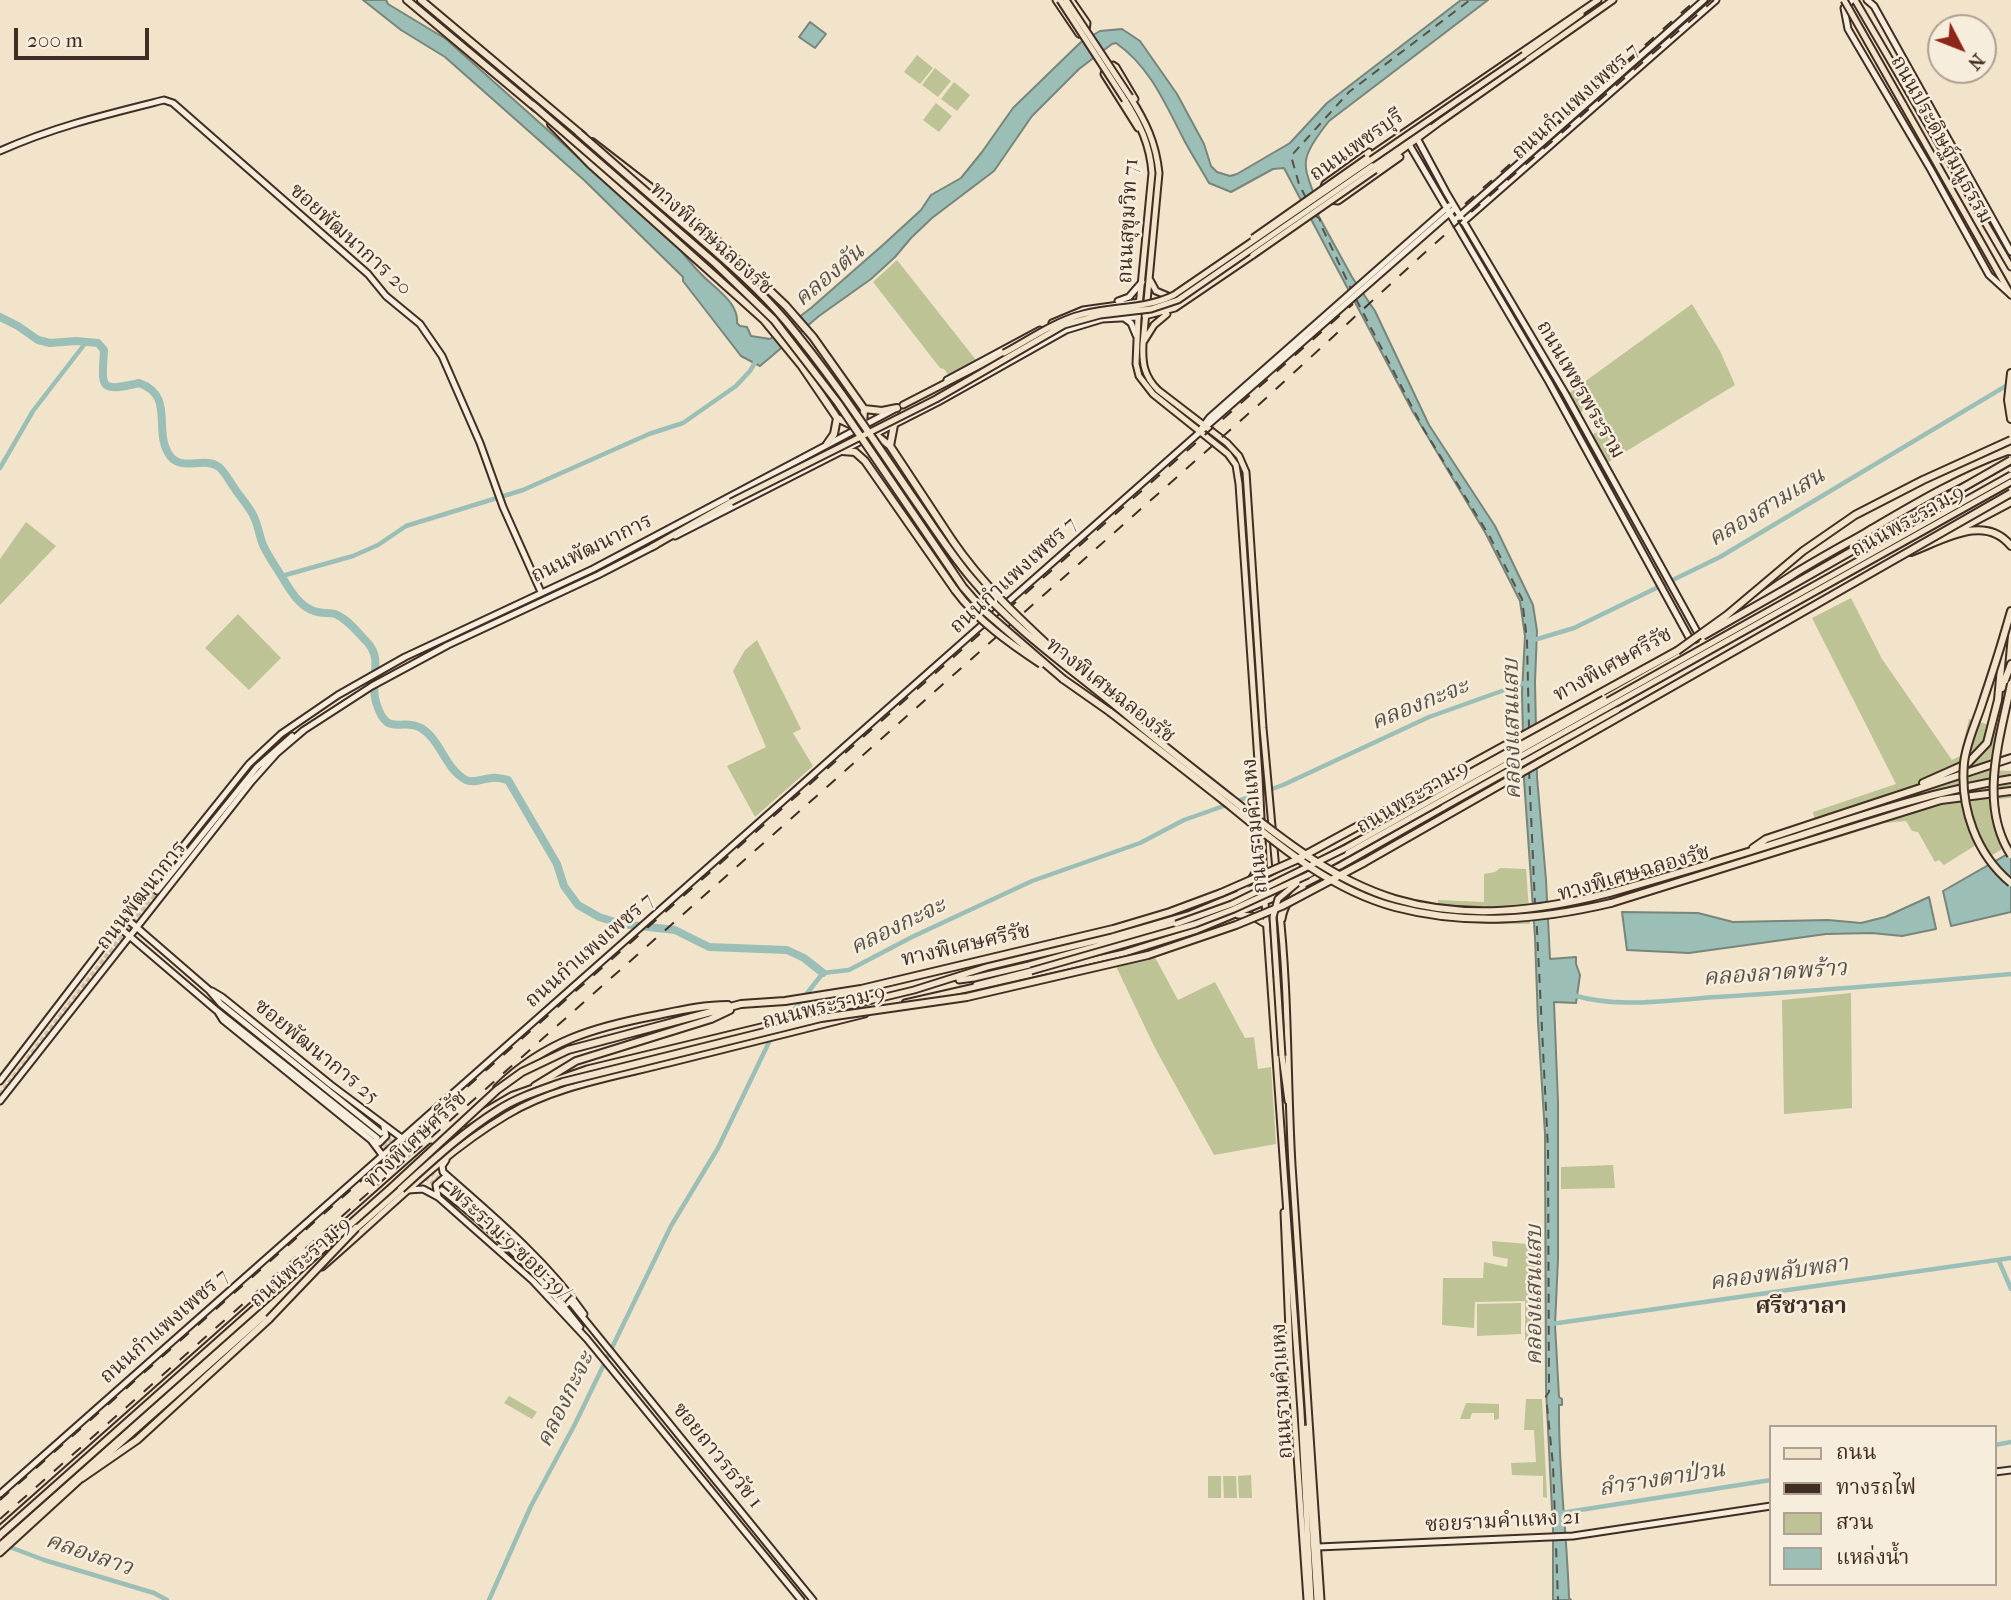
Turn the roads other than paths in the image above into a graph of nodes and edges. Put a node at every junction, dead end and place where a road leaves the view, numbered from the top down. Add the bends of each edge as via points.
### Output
1 (407, 0) edge
2 (421, 0) edge
3 (1058, 0) edge
4 (1069, 0) edge
5 (1598, 0) edge
6 (1613, 0) edge
7 (1704, 0) edge
8 (1716, 0) edge
9 (1844, 0) edge
10 (1853, 0) edge
11 (1867, 0) edge
12 (1588, 7) junction
13 (1128, 99) junction
14 (533, 106) junction
15 (1441, 121) junction
16 (1146, 132) junction
17 (579, 133) junction
18 (1393, 138) junction
19 (1418, 140) junction
20 (1407, 148) junction
21 (0, 151) edge
22 (1374, 168) junction
23 (1972, 181) junction
24 (1964, 186) junction
25 (1953, 193) junction
26 (1946, 197) junction
27 (1454, 206) junction
28 (1448, 211) junction
29 (1303, 212) dead end
30 (1462, 219) junction
31 (1456, 224) junction
32 (2011, 252) edge
33 (1233, 259) junction
34 (1212, 267) junction
35 (2011, 267) edge
36 (1227, 272) junction
37 (1150, 278) junction
38 (1142, 282) junction
39 (1185, 292) junction
40 (2011, 295) edge
41 (1168, 296) junction
42 (1147, 301) junction
43 (1140, 302) junction
44 (1108, 305) junction
45 (1175, 308) junction
46 (1068, 316) junction
47 (1146, 316) junction
48 (1121, 317) junction
49 (1138, 317) junction
50 (1073, 327) junction
51 (1140, 343) junction
52 (2011, 373) edge
53 (859, 401) junction
54 (900, 407) junction
55 (864, 409) junction
56 (837, 417) junction
57 (2011, 419) edge
58 (894, 425) junction
59 (860, 426) junction
60 (1205, 426) junction
61 (1200, 432) junction
62 (875, 434) junction
63 (862, 440) junction
64 (2011, 440) edge
65 (827, 444) junction
66 (890, 446) junction
67 (842, 451) junction
68 (2011, 459) edge
69 (865, 461) junction
70 (2011, 469) edge
71 (2011, 475) edge
72 (2011, 482) edge
73 (2011, 488) edge
74 (2011, 494) edge
75 (2011, 502) edge
76 (1249, 515) junction
77 (1240, 516) junction
78 (1643, 535) junction
79 (1926, 537) junction
80 (1635, 539) junction
81 (2011, 546) edge
82 (652, 547) junction
83 (1902, 556) junction
84 (541, 592) junction
85 (2011, 611) edge
86 (1696, 631) junction
87 (1721, 633) junction
88 (2004, 635) junction
89 (1710, 639) junction
90 (1703, 643) junction
91 (1695, 648) junction
92 (1677, 651) junction
93 (1712, 657) junction
94 (1703, 662) junction
95 (2011, 664) edge
96 (1063, 679) junction
97 (1084, 679) junction
98 (1633, 682) junction
99 (2011, 684) edge
100 (1640, 697) junction
101 (1998, 700) junction
102 (1262, 709) junction
103 (1255, 710) junction
104 (2011, 758) edge
105 (2011, 779) edge
106 (2011, 790) edge
107 (1899, 794) junction
108 (1745, 853) junction
109 (2011, 855) edge
110 (1275, 856) junction
111 (1264, 858) junction
112 (1292, 869) junction
113 (1308, 875) junction
114 (1276, 877) junction
115 (1265, 883) junction
116 (1308, 883) junction
117 (2011, 883) edge
118 (157, 890) junction
119 (1278, 896) junction
120 (1231, 899) junction
121 (1265, 902) junction
122 (132, 912) junction
123 (1234, 915) junction
124 (127, 919) junction
125 (1170, 921) junction
126 (1267, 925) junction
127 (1281, 926) junction
128 (136, 927) junction
129 (120, 928) junction
130 (130, 936) junction
131 (1180, 936) junction
132 (109, 941) junction
133 (168, 954) junction
134 (161, 963) junction
135 (1030, 968) junction
136 (952, 980) junction
137 (948, 993) junction
138 (741, 1004) junction
139 (693, 1042) junction
140 (696, 1057) junction
141 (0, 1081) edge
142 (535, 1086) junction
143 (0, 1097) edge
144 (1291, 1114) junction
145 (464, 1123) junction
146 (378, 1135) junction
147 (403, 1139) junction
148 (383, 1156) junction
149 (446, 1159) junction
150 (452, 1180) junction
151 (1284, 1181) junction
152 (408, 1191) junction
153 (438, 1197) junction
154 (356, 1228) junction
155 (595, 1332) junction
156 (587, 1339) junction
157 (1305, 1394) junction
158 (82, 1478) junction
159 (0, 1494) edge
160 (1770, 1506) edge
161 (0, 1529) edge
162 (0, 1535) edge
163 (766, 1542) junction
164 (0, 1546) edge
165 (1318, 1547) junction
166 (758, 1548) junction
167 (0, 1553) edge
168 (801, 1600) edge
169 (814, 1600) edge
170 (1309, 1600) edge
171 (1319, 1600) edge

1 - 14 highway, ทางพิเศษฉลองรัช
2 - 17 highway, ทางพิเศษฉลองรัช
3 - 4 main road via 1079,34 1087,23
3 - 13 main road, ถนนสุขุมวิท 71, bridge
4 - 13 main road, ถนนสุขุมวิท 71, bridge
5 - 12 main road, ถนนเพชรบุรี
6 - 15 main road, ถนนเพชรบุรี
7 - 30 street, ถนนกำแพงเพชร 7
8 - 30 street, ถนนกำแพงเพชร 7
9 - 25 main road, ถนนประดิษฐ์มนูธรรม, bridge
10 - 24 main road, ถนนประดิษฐ์มนูธรรม
10 - 26 street via 1844,8 1848,29
11 - 23 street
12 - 18 main road, ถนนเพชรบุรี
12 - 39 main road, ถนนเพชรบุรี, bridge
13 - 16 main road, ถนนสุขุมวิท 71
14 - 56 highway, bridge via 590,164 764,320
14 - 96 highway, ทางพิเศษฉลองรัช, bridge via 774,320 838,403 963,587
15 - 19 main road, ถนนเพชรบุรี
15 - 22 main road, ถนนเพชรบุรี
16 - 16 main road via 1104,74 1110,65 1116,67 1147,118
16 - 37 main road, ถนนสุขุมวิท 71 via 1157,151 1159,173
16 - 38 main road, ถนนสุขุมวิท 71 via 1152,173
17 - 53 highway, bridge via 742,262 795,316
17 - 97 highway, ทางพิเศษฉลองรัช, bridge via 781,316 971,578 1021,630
18 - 20 main road via 1325,184 1327,199 1338,201 1395,162
18 - 34 main road, ถนนเพชรบุรี, bridge
19 - 20 main road, ถนนเพชรบุรี
19 - 27 street, ถนนเพชรพระราม
20 - 22 main road, ถนนเพชรบุรี
20 - 28 street, ถนนเพชรพระราม
21 - 84 street, ซอยพัฒนาการ 20 via 73,123 164,100 173,103 420,324 452,375 497,494
22 - 36 main road, ถนนเพชรบุรี, bridge
22 - 39 main road, ถนนเพชรบุรี, bridge
23 - 24 main road
23 - 32 street
24 - 35 main road, ถนนประดิษฐ์มนูธรรม
25 - 26 main road
25 - 40 main road, ถนนประดิษฐ์มนูธรรม
26 - 40 street via 1989,275
27 - 28 street, ถนนกำแพงเพชร 7
27 - 30 street, ถนนเพชรพระราม
28 - 31 street, ถนนเพชรพระราม
28 - 60 street, ถนนกำแพงเพชร 7
29 - 33 main road
30 - 31 street, ถนนกำแพงเพชร 7
30 - 78 street, ถนนเพชรพระราม
31 - 80 street, ถนนเพชรพระราม
33 - 34 main road
33 - 36 main road
34 - 41 main road, ถนนเพชรบุรี
36 - 45 main road, ถนนเพชรบุรี
37 - 41 main road via 1156,290
37 - 42 main road, ถนนสุขุมวิท 71
38 - 43 main road, ถนนสุขุมวิท 71
38 - 44 street via 1129,297
39 - 54 main road, ถนนพัฒนาการ, bridge via 1062,321
39 - 82 main road, ถนนพัฒนาการ, bridge via 1160,307 1064,325 936,399
41 - 42 main road, ถนนเพชรบุรี
42 - 43 main road, ถนนเพชรบุรี
42 - 47 main road, ถนนรามคำแหง
43 - 44 street, ถนนพัฒนาการ
43 - 49 main road, ถนนรามคำแหง
44 - 46 street, ถนนพัฒนาการ
45 - 47 main road, ถนนเพชรบุรี
45 - 51 main road
46 - 50 street
46 - 54 street, ถนนพัฒนาการ
47 - 49 main road, ถนนเพชรบุรี
47 - 51 main road, ถนนรามคำแหง
48 - 49 street, ถนนพัฒนาการ
48 - 50 street, ถนนพัฒนาการ
48 - 51 street via 1134,327
49 - 51 main road, ถนนรามคำแหง
50 - 58 street, ถนนพัฒนาการ
51 - 60 main road, ถนนรามคำแหง via 1150,382
51 - 61 main road, ถนนรามคำแหง via 1137,370 1146,386
52 - 57 highway
53 - 55 highway
53 - 56 highway
54 - 55 highway
54 - 59 street, ถนนพัฒนาการ
55 - 59 highway
56 - 59 highway
56 - 65 highway
58 - 62 street, ถนนพัฒนาการ
58 - 66 highway
59 - 62 street
59 - 63 street
59 - 65 street, ถนนพัฒนาการ
60 - 61 street, ถนนกำแพงเพชร 7
60 - 76 main road, ถนนรามคำแหง via 1234,450 1243,464
61 - 77 main road, ถนนรามคำแหง via 1236,465
61 - 147 street, ถนนกำแพงเพชร 7
62 - 63 street, ถนนพัฒนาการ
62 - 66 highway
63 - 67 street, ถนนพัฒนาการ
63 - 69 highway
64 - 92 highway, bridge via 1855,515
65 - 84 street, ถนนพัฒนาการ
66 - 97 highway, bridge via 972,569
67 - 69 highway via 855,452
67 - 82 street, ถนนพัฒนาการ
68 - 87 highway, bridge via 1939,492 1771,588
68 - 92 highway, ทางพิเศษศรีรัช, bridge
69 - 96 highway, bridge via 976,615
70 - 87 main road, ถนนพระราม 9
71 - 135 main road, ถนนพระราม 9, bridge via 1308,869 1193,918
72 - 113 main road, ถนนพระราม 9, bridge
73 - 79 main road, ถนนพระราม 9
74 - 83 highway, ทางพิเศษศรีรัช, bridge
75 - 79 highway via 1958,530
76 - 77 main road
76 - 102 main road, ถนนรามคำแหง
77 - 103 main road, ถนนรามคำแหง
78 - 80 street
78 - 86 street, ถนนเพชรพระราม
79 - 93 main road, ถนนพระราม 9
80 - 91 street, ถนนเพชรพระราม
81 - 83 highway, bridge via 1996,532 1968,530
82 - 118 street, ถนนพัฒนาการ via 448,645 372,686 283,743 257,767
83 - 154 highway, ทางพิเศษศรีรัช, bridge via 1282,906 1184,944 1110,965 977,995 821,1018 528,1094 478,1124
84 - 118 street, ถนนพัฒนาการ via 383,669 296,723 249,764
85 - 88 highway
86 - 89 main road
86 - 90 street, ถนนเพชรพระราม
87 - 89 main road, ถนนพระราม 9
88 - 101 highway, bridge
88 - 117 highway, bridge via 1967,749 1963,784 1973,832
89 - 90 main road, ถนนพระราม 9
90 - 91 main road, ถนนพระราม 9
90 - 93 street, ถนนเพชรพระราม
91 - 94 street, ถนนเพชรพระราม
91 - 98 main road, ถนนพระราม 9
92 - 138 highway, ทางพิเศษศรีรัช, bridge via 1320,847 1195,903 1113,929 862,989
93 - 94 main road, ถนนพระราม 9
94 - 100 main road, ถนนพระราม 9
95 - 101 highway
96 - 106 highway, ทางพิเศษฉลองรัช, bridge via 1312,868 1374,900 1437,916 1489,920 1566,914 1941,800
97 - 108 highway, ทางพิเศษฉลองรัช, bridge via 1277,835 1329,869 1398,900 1476,911 1526,910 1598,896
98 - 100 main road via 1549,726 1546,739 1560,748 1625,711
98 - 112 main road, ถนนพระราม 9, bridge
99 - 109 highway, bridge via 1993,805
100 - 116 main road, ถนนพระราม 9, bridge
101 - 107 highway via 1990,737 1975,758
102 - 103 main road
102 - 110 main road, ถนนรามคำแหง
103 - 111 main road, ถนนรามคำแหง
104 - 107 highway, bridge
105 - 108 highway, ทางพิเศษฉลองรัช, bridge via 1909,800
107 - 108 highway via 1766,839
110 - 112 main road
110 - 114 main road, ถนนรามคำแหง
111 - 115 main road, ถนนรามคำแหง
111 - 120 main road via 1250,881
112 - 114 main road, ถนนพระราม 9
113 - 135 main road, ถนนพระราม 9, bridge via 1195,924
113 - 144 main road, bridge via 1278,899 1273,917 1282,1056
114 - 115 main road, ถนนพระราม 9
114 - 119 main road, ถนนรามคำแหง
115 - 120 main road, ถนนพระราม 9
115 - 121 main road, ถนนรามคำแหง
116 - 119 main road, ถนนพระราม 9
116 - 127 main road via 1290,900
118 - 122 street, ถนนพัฒนาการ
118 - 128 street, ถนนพัฒนาการ
119 - 121 main road, ถนนพระราม 9
119 - 127 main road, ถนนรามคำแหง
120 - 125 main road, ถนนพระราม 9
121 - 123 main road, ถนนพระราม 9
121 - 126 main road, ถนนรามคำแหง
122 - 124 street
122 - 132 street, ถนนพัฒนาการ
123 - 126 main road via 1252,916
123 - 131 main road, ถนนพระราม 9
124 - 128 street, ซอยพัฒนาการ 25
124 - 129 street
125 - 131 main road via 1179,926
125 - 136 main road, ถนนพระราม 9
126 - 151 main road, ถนนรามคำแหง
127 - 144 main road, ถนนรามคำแหง
128 - 130 street, ถนนพัฒนาการ
128 - 133 street, ซอยพัฒนาการ 25
129 - 130 street, ซอยพัฒนาการ 25
129 - 132 street
130 - 134 street, ซอยพัฒนาการ 25
130 - 143 street, ถนนพัฒนาการ
131 - 137 main road, ถนนพระราม 9
132 - 141 street, ถนนพัฒนาการ
133 - 134 street
133 - 146 street, ซอยพัฒนาการ 25
134 - 146 street, ซอยพัฒนาการ 25 via 223,1020
135 - 136 main road, ถนนพระราม 9
135 - 137 main road, ถนนพระราม 9
136 - 139 main road, ถนนพระราม 9
137 - 140 main road, ถนนพระราม 9
138 - 142 highway via 711,1019 576,1061
138 - 145 highway via 708,1005 607,1025 566,1040 524,1063
138 - 162 highway, ทางพิเศษศรีรัช, bridge via 568,1050 522,1072
139 - 140 main road
139 - 142 main road, ถนนพระราม 9
140 - 149 main road, ถนนพระราม 9 via 546,1096 508,1114
142 - 145 main road, ถนนพระราม 9
144 - 157 main road, ถนนรามคำแหง
145 - 161 main road, ถนนพระราม 9 via 393,1179
146 - 147 street, ซอยพัฒนาการ 25
146 - 148 street, ซอยพัฒนาการ 25
147 - 148 street, ถนนกำแพงเพชร 7
148 - 159 street, ถนนกำแพงเพชร 7
149 - 150 street, พระราม 9 ซอย 39/1 via 442,1170
149 - 152 main road, ถนนพระราม 9
150 - 153 street via 439,1181
150 - 155 street, พระราม 9 ซอย 39/1 via 556,1279
151 - 170 main road, ถนนรามคำแหง
151 - 170 main road, ถนนรามคำแหง via 1290,1354
152 - 153 street, พระราม 9 ซอย 39/1 via 423,1189
152 - 158 main road, ถนนพระราม 9
153 - 156 street, พระราม 9 ซอย 39/1 via 533,1281
154 - 158 highway, bridge via 269,1319 151,1428
154 - 164 highway, ทางพิเศษศรีรัช, bridge
155 - 156 street via 499,1228 444,1187 534,1271
155 - 163 street, ซอยถาวรธวัช 1
156 - 166 street, ซอยถาวรธวัช 1
157 - 165 main road, ถนนรามคำแหง
157 - 171 main road, ถนนรามคำแหง
158 - 167 main road, ถนนพระราม 9
160 - 165 street, ซอยรามคำแหง 21 via 1573,1536
163 - 166 street
163 - 169 street, ซอยถาวรธวัช 1
165 - 171 main road, ถนนรามคำแหง
166 - 168 street, ซอยถาวรธวัช 1

